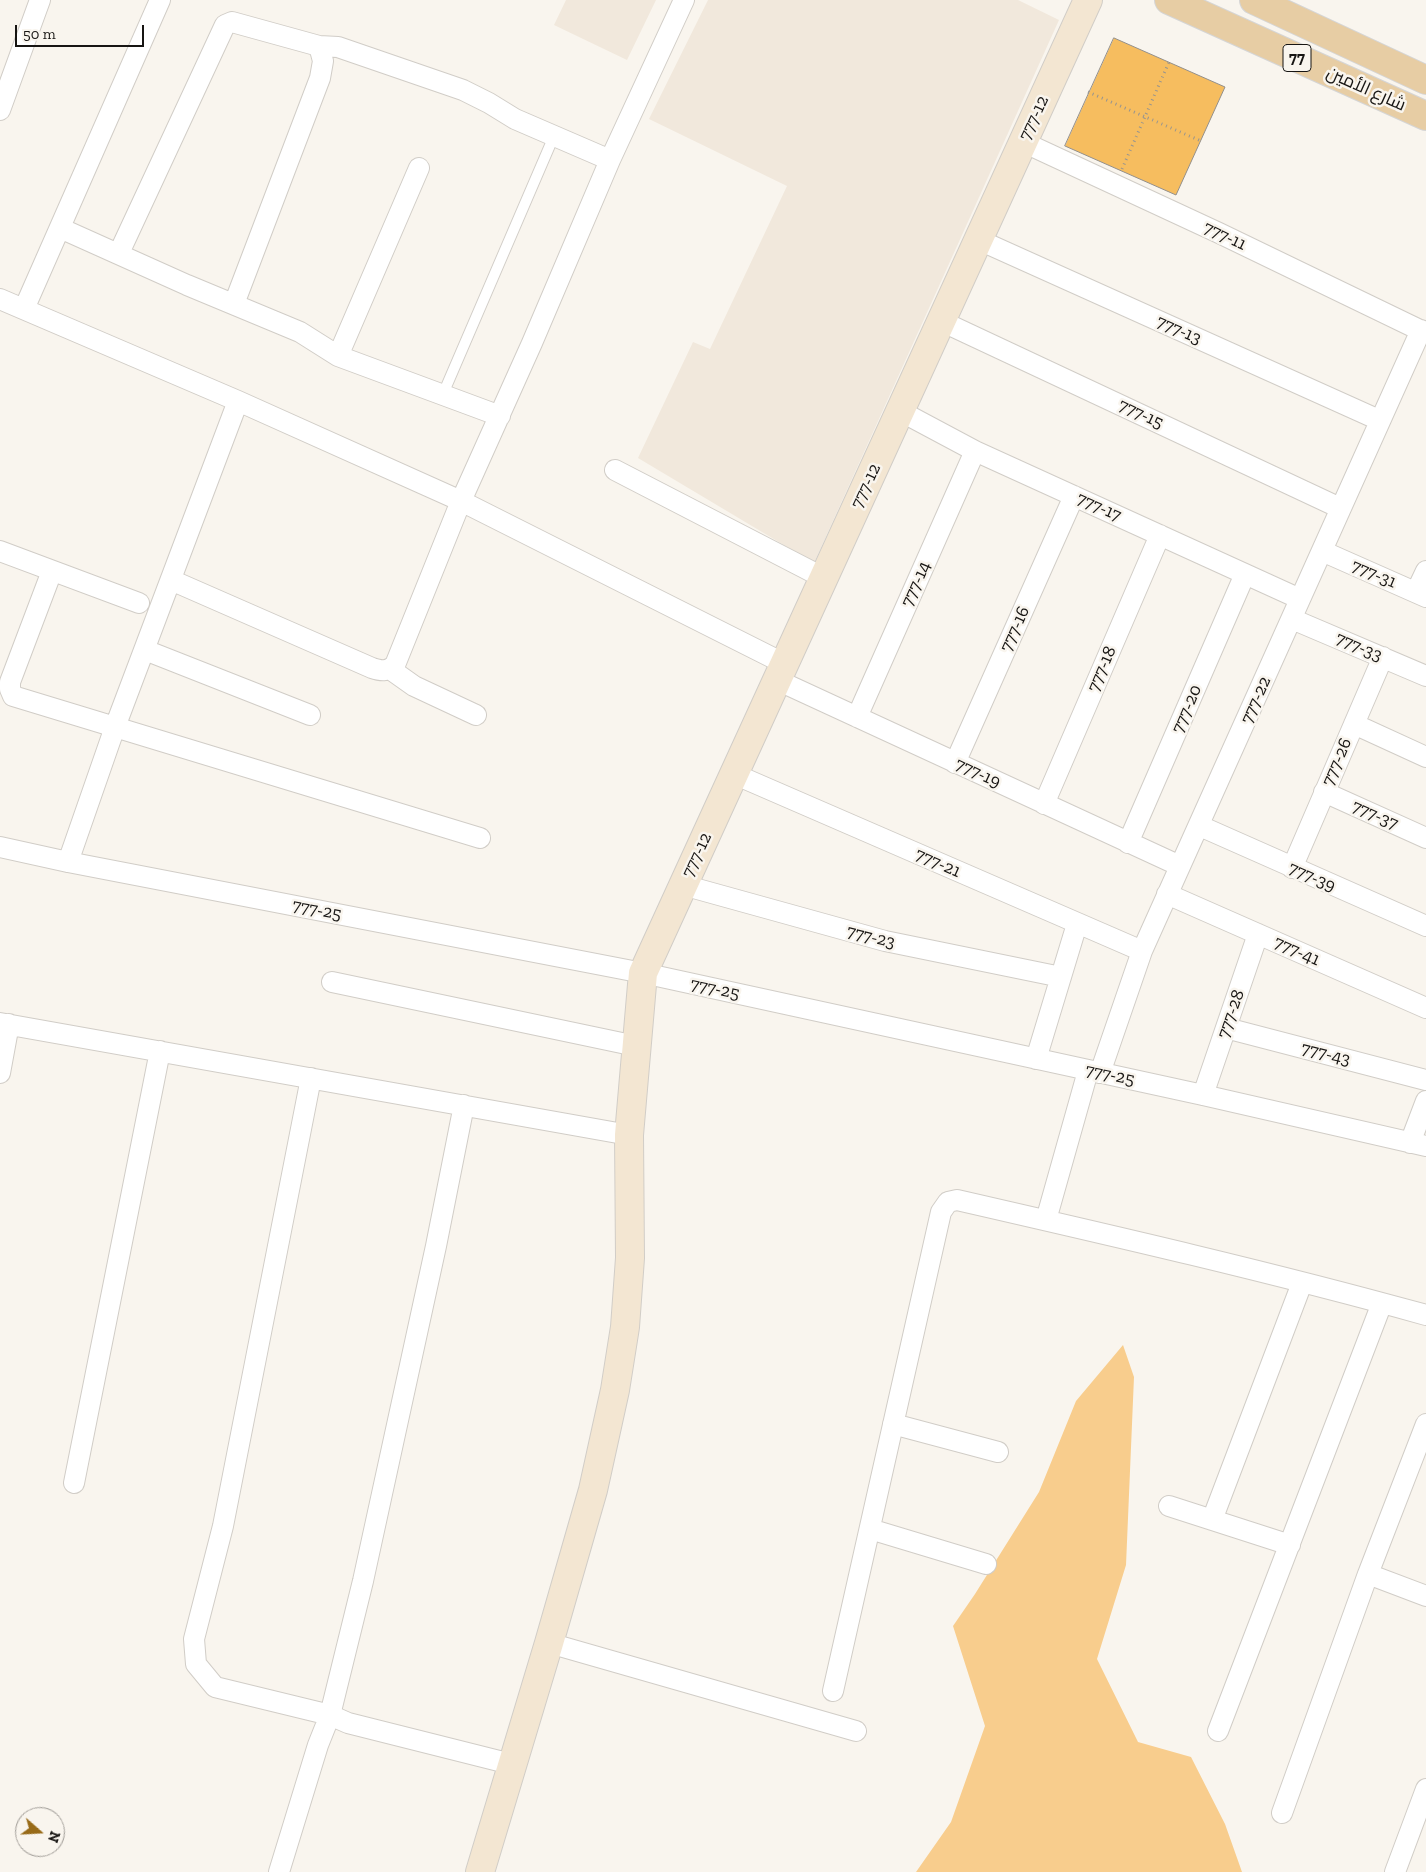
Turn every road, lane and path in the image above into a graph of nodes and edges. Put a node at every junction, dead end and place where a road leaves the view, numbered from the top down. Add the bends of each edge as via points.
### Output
1 (40, 0) edge
2 (160, 0) edge
3 (684, 0) edge
4 (1088, 0) edge
5 (1169, 0) edge
6 (1254, 0) edge
7 (1294, 19) junction
8 (319, 46) junction
9 (1281, 51) junction
10 (1169, 62) dead end
11 (1426, 80) edge
12 (1088, 92) dead end
13 (0, 110) edge
14 (1426, 116) edge
15 (1145, 117) junction
16 (554, 136) junction
17 (1201, 141) dead end
18 (1023, 142) junction
19 (610, 160) junction
20 (419, 168) dead end
21 (1120, 172) dead end
22 (60, 228) junction
23 (978, 240) junction
24 (120, 253) junction
25 (0, 299) edge
26 (234, 304) junction
27 (24, 309) junction
28 (941, 321) junction
29 (1424, 332) edge
30 (338, 356) junction
31 (443, 394) junction
32 (238, 401) junction
33 (900, 411) junction
34 (500, 416) junction
35 (1380, 420) junction
36 (975, 451) junction
37 (615, 470) dead end
38 (1074, 496) junction
39 (461, 500) junction
40 (1340, 508) junction
41 (1160, 535) junction
42 (1322, 551) junction
43 (1, 554) edge
44 (1426, 570) edge
45 (52, 571) junction
46 (1245, 574) junction
47 (824, 578) junction
48 (172, 580) junction
49 (1421, 594) edge
50 (1300, 599) junction
51 (138, 603) dead end
52 (1292, 619) junction
53 (144, 650) junction
54 (1383, 657) junction
55 (390, 669) junction
56 (781, 672) junction
57 (1426, 676) edge
58 (310, 715) dead end
59 (476, 715) dead end
60 (857, 717) junction
61 (1354, 724) junction
62 (115, 727) junction
63 (1426, 757) edge
64 (955, 762) junction
65 (734, 774) junction
66 (1324, 792) junction
67 (1044, 804) junction
68 (1200, 826) junction
69 (480, 838) dead end
70 (1426, 838) edge
71 (1128, 843) junction
72 (0, 847) edge
73 (68, 862) junction
74 (1180, 866) junction
75 (1292, 868) junction
76 (683, 885) junction
77 (1167, 894) junction
78 (1077, 924) junction
79 (1426, 926) edge
80 (1258, 934) junction
81 (1142, 951) junction
82 (643, 973) junction
83 (1061, 977) junction
84 (332, 982) dead end
85 (1426, 1008) edge
86 (5, 1024) edge
87 (1226, 1028) junction
88 (636, 1046) junction
89 (160, 1051) junction
90 (1036, 1059) junction
91 (1094, 1072) junction
92 (0, 1073) edge
93 (311, 1078) junction
94 (1426, 1080) edge
95 (1204, 1095) junction
96 (1426, 1101) edge
97 (464, 1105) junction
98 (629, 1135) junction
99 (1418, 1144) edge
100 (1046, 1220) junction
101 (1302, 1283) junction
102 (1382, 1303) junction
103 (1426, 1315) edge
104 (893, 1424) junction
105 (1426, 1424) edge
106 (998, 1452) dead end
107 (74, 1483) dead end
108 (1169, 1506) dead end
109 (1212, 1520) junction
110 (870, 1529) junction
111 (1290, 1545) junction
112 (986, 1564) dead end
113 (1368, 1574) junction
114 (1426, 1596) edge
115 (549, 1643) junction
116 (834, 1691) dead end
117 (330, 1715) junction
118 (856, 1731) dead end
119 (1218, 1731) dead end
120 (511, 1764) junction
121 (1426, 1789) edge
122 (1282, 1813) dead end
123 (279, 1872) edge
124 (480, 1872) edge
125 (1396, 1872) edge

1 - 13 street
2 - 22 street
3 - 19 street
4 - 18 street, 777-12
5 - 9 main road, شارع الأمين / 77
6 - 7 main road, شارع الأمين / 77
7 - 9 main road
7 - 11 main road, شارع الأمين / 77
8 - 16 street via 338,47 463,90
8 - 24 street via 238,23 225,25
8 - 26 street via 323,62 320,78
9 - 14 main road, شارع الأمين / 77
10 - 15 path
12 - 15 path
15 - 17 path
15 - 21 path
16 - 19 street
16 - 31 lane
18 - 23 street, 777-12
18 - 29 street, 777-11 via 1219,232
19 - 34 street
20 - 30 street
22 - 24 street
22 - 27 street
23 - 28 street, 777-12
23 - 35 street, 777-13
24 - 26 street
25 - 27 street, 777-19
26 - 30 street via 300,332
27 - 32 street, 777-19
28 - 33 street, 777-12
28 - 40 street, 777-15
29 - 35 street, 777-22
30 - 31 street
31 - 34 street
32 - 39 street, 777-19
32 - 48 street
33 - 36 street, 777-17
33 - 47 street, 777-12
34 - 39 street
35 - 40 street, 777-22
36 - 38 street, 777-17
36 - 60 street, 777-14
37 - 47 street
38 - 41 street, 777-17
38 - 64 street, 777-16
39 - 55 street via 399,657
39 - 56 street, 777-19
40 - 42 street, 777-22
41 - 46 street, 777-17
41 - 67 street, 777-18
42 - 49 street, 777-31
42 - 50 street, 777-22
43 - 45 street
44 - 49 street
45 - 51 street
45 - 62 street via 10,689 13,696
46 - 50 street, 777-17
46 - 71 street, 777-20
47 - 56 street, 777-12
48 - 53 street
48 - 55 street via 372,668
50 - 52 street, 777-22
52 - 54 street, 777-33
52 - 68 street, 777-22
53 - 58 street
53 - 62 street
54 - 57 street, 777-33
54 - 61 street, 777-26
55 - 59 street via 414,686
56 - 60 street, 777-19
56 - 65 street, 777-12
60 - 64 street, 777-19
61 - 63 street
61 - 66 street, 777-26
62 - 69 street
62 - 73 street
64 - 67 street, 777-19
65 - 76 street, 777-12
65 - 78 street, 777-21
66 - 70 street, 777-37
66 - 75 street, 777-26
67 - 71 street, 777-19
68 - 74 street, 777-22
68 - 75 street, 777-39
71 - 74 street, 777-19
72 - 73 street, 777-25
73 - 82 street, 777-25
74 - 77 street, 777-22
75 - 79 street, 777-39
76 - 82 street, 777-12
76 - 83 street, 777-23 via 885,941
77 - 80 street, 777-41
77 - 81 street, 777-22
78 - 81 street, 777-21
78 - 83 street
80 - 85 street, 777-41
80 - 87 street, 777-28
81 - 91 street, 777-22
82 - 88 street, 777-12
82 - 90 street, 777-25
83 - 90 street
84 - 88 street
86 - 89 street
86 - 92 street
87 - 94 street, 777-43
87 - 95 street, 777-28
88 - 98 street, 777-12
89 - 93 street
89 - 107 street
90 - 91 street, 777-25
91 - 95 street, 777-25
91 - 100 street, 777-22
93 - 97 street
93 - 117 street via 223,1526 194,1639 196,1664 215,1686
95 - 99 street, 777-25
96 - 99 street
97 - 98 street
97 - 117 street via 363,1581
98 - 115 street, 777-12 via 630,1258 625,1327 593,1490
100 - 101 street
100 - 104 street via 957,1200 948,1202 941,1212
101 - 102 street
101 - 109 street
102 - 103 street
102 - 111 street
104 - 106 street
104 - 110 street
105 - 113 street
108 - 109 street
109 - 111 street
110 - 112 street
110 - 116 street
111 - 119 street
113 - 114 street
113 - 122 street
115 - 118 street
115 - 120 street, 777-12
117 - 120 street via 348,1723
117 - 123 street
120 - 124 street, 777-12
121 - 125 street

